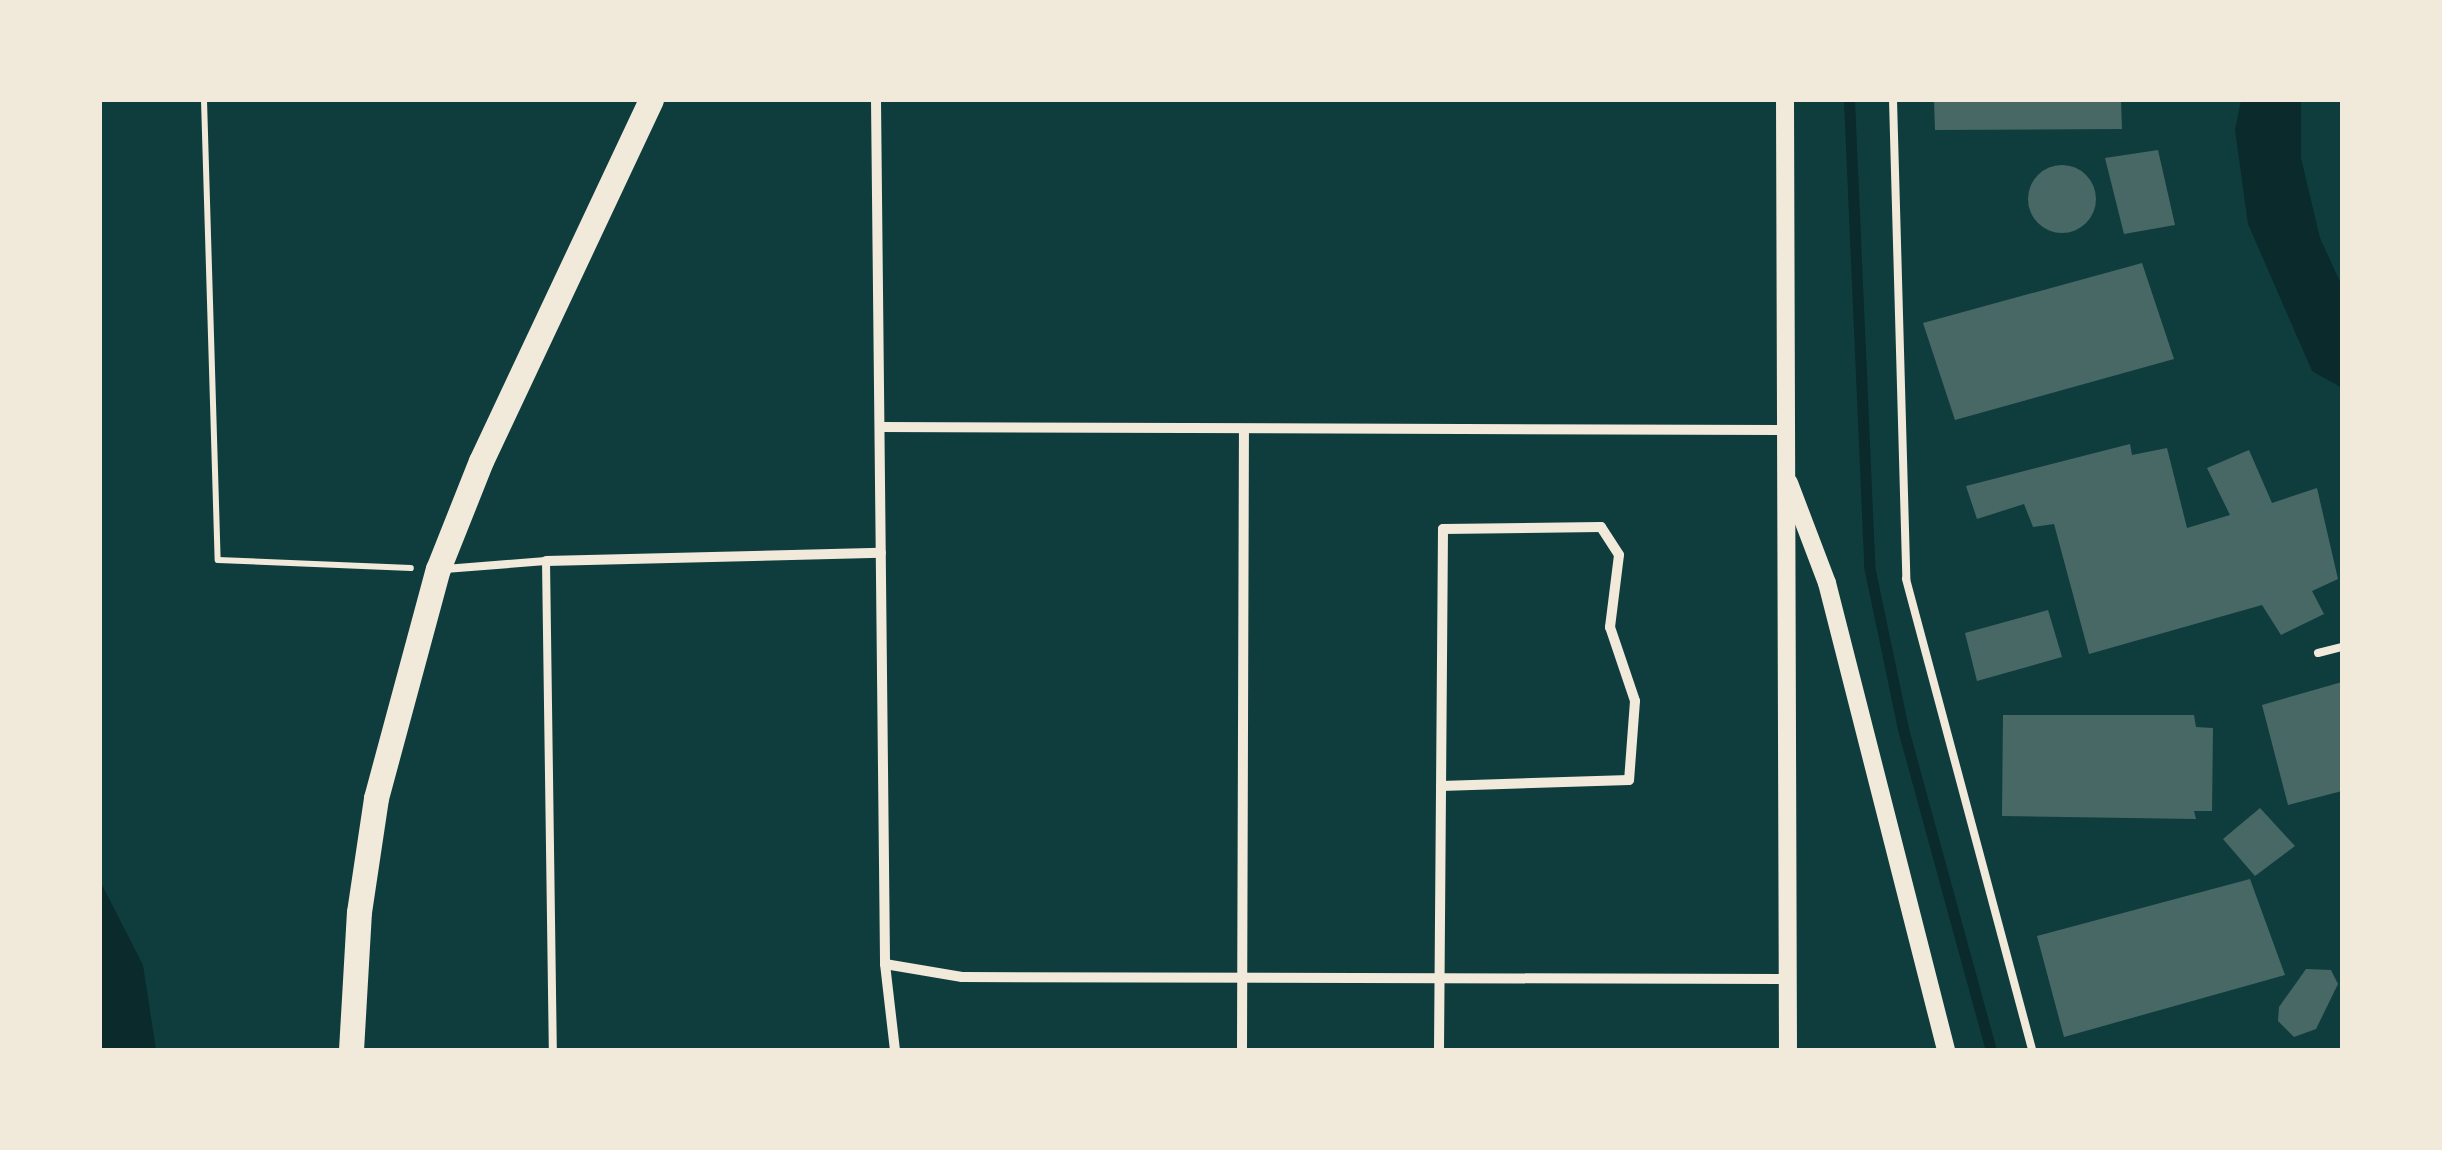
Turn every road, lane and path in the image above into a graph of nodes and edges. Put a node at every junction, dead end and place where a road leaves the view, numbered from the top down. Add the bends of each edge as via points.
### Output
1 (204, 100) edge
2 (650, 100) edge
3 (876, 100) edge
4 (1785, 100) edge
5 (1893, 100) edge
6 (880, 427) junction
7 (1244, 429) junction
8 (1786, 430) junction
9 (1784, 468) junction
10 (881, 553) junction
11 (546, 561) junction
12 (438, 570) junction
13 (2342, 647) edge
14 (2318, 653) dead end
15 (1441, 786) junction
16 (885, 964) junction
17 (1240, 976) junction
18 (1439, 978) junction
19 (1788, 980) junction
20 (351, 1050) edge
21 (553, 1050) edge
22 (895, 1050) edge
23 (1242, 1050) edge
24 (1439, 1050) edge
25 (1788, 1050) edge
26 (1946, 1050) edge
27 (2032, 1050) edge

1 - 12 path via 218,560
2 - 12 main road via 480,461
3 - 6 street
4 - 8 street
5 - 27 lane via 1906,579
6 - 7 street
6 - 10 street
7 - 8 street
7 - 17 street
8 - 9 street
9 - 19 street
9 - 26 street via 1827,584
10 - 11 street
10 - 16 street
11 - 12 lane
11 - 21 lane
12 - 20 main road via 376,798 358,912
13 - 14 lane
15 - 15 street via 1442,529 1601,527 1619,556 1610,628 1635,701 1629,780
15 - 18 street
16 - 17 street via 962,977
16 - 22 street
17 - 18 street
17 - 23 street
18 - 19 street
18 - 24 street
19 - 25 street

